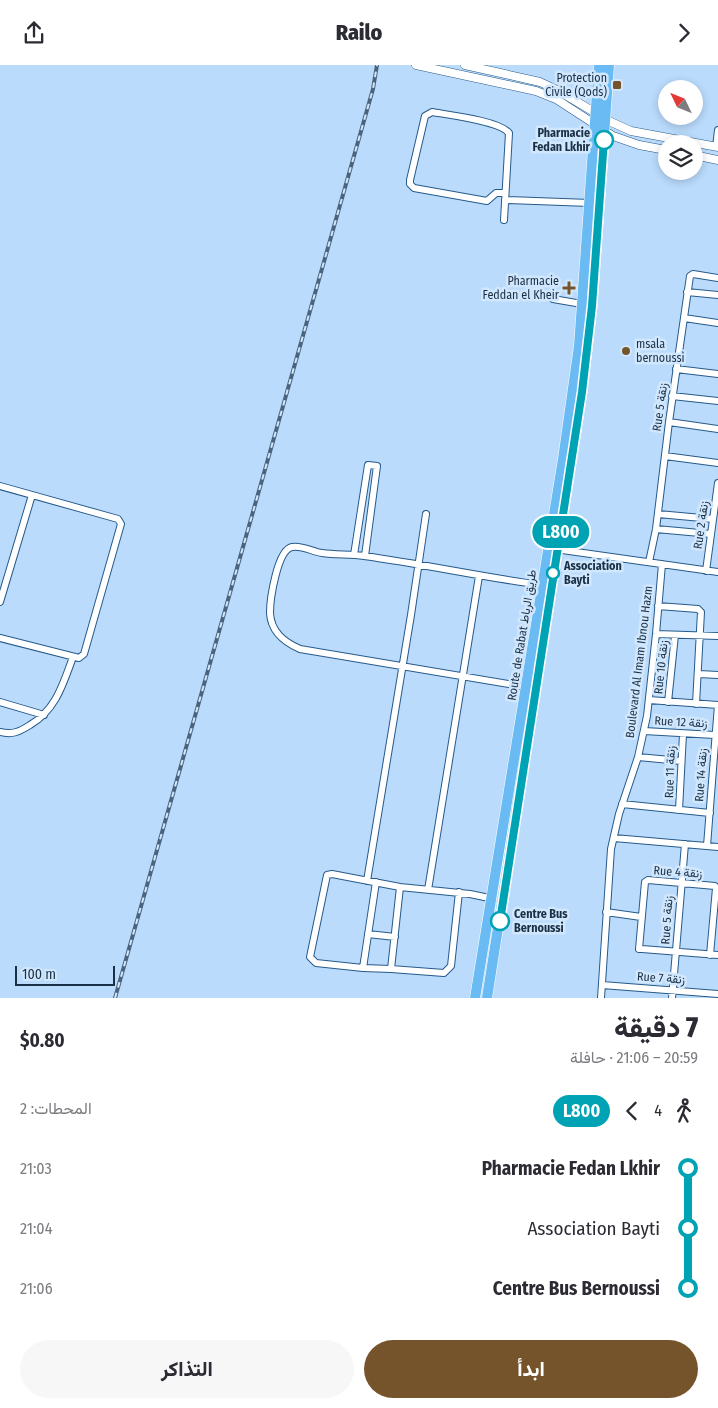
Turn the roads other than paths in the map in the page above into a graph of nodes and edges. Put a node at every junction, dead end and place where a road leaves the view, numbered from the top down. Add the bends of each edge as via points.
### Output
1 (416, 65) edge
2 (465, 65) edge
3 (599, 65) edge
4 (609, 65) edge
5 (596, 113) junction
6 (605, 119) junction
7 (595, 125) junction
8 (718, 130) edge
9 (605, 131) junction
10 (717, 147) edge
11 (658, 148) edge
12 (703, 157) edge
13 (718, 160) edge
14 (505, 197) junction
15 (590, 203) junction
16 (504, 220) dead end
17 (718, 278) edge
18 (687, 292) junction
19 (718, 295) edge
20 (553, 299) dead end
21 (582, 304) junction
22 (684, 318) junction
23 (718, 323) edge
24 (676, 369) junction
25 (718, 374) edge
26 (672, 396) junction
27 (718, 401) edge
28 (669, 422) junction
29 (718, 429) edge
30 (665, 456) junction
31 (718, 463) edge
32 (0, 486) edge
33 (718, 488) edge
34 (32, 495) junction
35 (362, 504) junction
36 (372, 505) junction
37 (426, 514) dead end
38 (658, 514) junction
39 (713, 519) junction
40 (656, 529) junction
41 (711, 534) junction
42 (554, 549) junction
43 (354, 555) junction
44 (365, 556) junction
45 (649, 563) junction
46 (662, 564) junction
47 (419, 566) junction
48 (706, 571) junction
49 (718, 572) edge
50 (479, 576) junction
51 (541, 585) junction
52 (0, 602) edge
53 (658, 606) junction
54 (656, 634) junction
55 (676, 635) junction
56 (700, 637) junction
57 (718, 637) edge
58 (0, 638) edge
59 (73, 657) junction
60 (402, 667) junction
61 (718, 670) edge
62 (699, 674) junction
63 (718, 675) edge
64 (463, 677) junction
65 (526, 687) junction
66 (649, 700) junction
67 (0, 702) edge
68 (668, 702) junction
69 (696, 704) junction
70 (718, 705) edge
71 (44, 715) junction
72 (644, 731) junction
73 (0, 732) edge
74 (683, 734) junction
75 (716, 735) junction
76 (638, 757) junction
77 (681, 761) junction
78 (622, 804) junction
79 (679, 811) junction
80 (710, 813) junction
81 (614, 838) junction
82 (685, 844) junction
83 (707, 846) junction
84 (718, 847) edge
85 (367, 881) junction
86 (376, 883) junction
87 (681, 883) junction
88 (400, 887) junction
89 (428, 890) junction
90 (459, 892) junction
91 (491, 899) junction
92 (503, 901) junction
93 (606, 913) junction
94 (641, 917) junction
95 (716, 919) edge
96 (368, 934) junction
97 (395, 937) junction
98 (676, 952) junction
99 (710, 955) junction
100 (718, 955) edge
101 (363, 968) junction
102 (391, 969) junction
103 (602, 985) junction
104 (672, 994) edge
105 (718, 994) edge
106 (476, 998) edge
107 (487, 998) edge
108 (601, 998) edge

1 - 7 street via 536,91 556,99
2 - 5 street via 540,82
3 - 5 main road, Route de Rabat طريق الرباط
4 - 6 main road, Route de Rabat طريق الرباط
5 - 6 street
5 - 7 main road, Route de Rabat طريق الرباط
6 - 9 main road, Route de Rabat طريق الرباط
6 - 10 street via 631,131
7 - 9 street
7 - 15 main road, Route de Rabat طريق الرباط
8 - 10 street
9 - 11 street via 630,143
9 - 42 main road, Route de Rabat طريق الرباط via 588,347
12 - 13 street
14 - 14 street via 509,133 506,129 432,112 426,117 410,181 412,186 487,201 496,193
14 - 15 street
14 - 16 street
15 - 21 main road, Route de Rabat طريق الرباط
17 - 18 street, Rue 5 زنقة via 694,274 690,276
18 - 19 street
18 - 22 street, Rue 5 زنقة
20 - 21 street
21 - 42 main road, Route de Rabat طريق الرباط
22 - 23 street
22 - 24 street, Rue 5 زنقة
24 - 25 street
24 - 26 street, Rue 5 زنقة
26 - 27 street
26 - 28 street, Rue 5 زنقة
28 - 29 street
28 - 30 street, Rue 5 زنقة
30 - 31 street
30 - 38 street, Rue 5 زنقة
32 - 34 street
33 - 39 street, Rue 2 زنقة
34 - 52 street
34 - 59 street via 118,519 121,523 84,654 80,658
35 - 36 street
35 - 36 street via 368,465 378,466
35 - 43 street
36 - 44 street
37 - 47 street
38 - 39 street
38 - 40 street, Rue 5 زنقة
39 - 41 street, Rue 2 زنقة
40 - 41 street
40 - 45 street, Rue 5 زنقة
41 - 48 street, Rue 2 زنقة
42 - 45 street
42 - 51 main road, Route de Rabat طريق الرباط
42 - 92 main road, Route de Rabat طريق الرباط via 554,570
43 - 44 street
43 - 60 street via 321,553 300,547 286,551 278,567 270,609 274,629 280,638 300,649
44 - 47 street
45 - 46 street
46 - 48 street
46 - 53 street, Boulevard Al Imam Ibnou Hazm
47 - 50 street
47 - 60 street
48 - 49 street
50 - 51 street
50 - 64 street
51 - 65 main road, Route de Rabat طريق الرباط
53 - 54 street, Boulevard Al Imam Ibnou Hazm
53 - 56 street via 698,609 701,612
54 - 55 street
54 - 66 street, Boulevard Al Imam Ibnou Hazm
55 - 56 street
55 - 68 street, Rue 10 زنقة
56 - 57 street
56 - 62 street
58 - 59 street
59 - 71 street via 58,697
60 - 64 street
60 - 85 street
61 - 63 street
62 - 63 street
62 - 69 street
64 - 65 street
64 - 89 street
65 - 91 main road, Route de Rabat طريق الرباط
66 - 68 street
66 - 72 street, Boulevard Al Imam Ibnou Hazm
67 - 71 street
68 - 69 street
69 - 70 street
70 - 75 street, Rue 14 زنقة
71 - 73 street via 19,731
72 - 74 street, Rue 12 زنقة
72 - 76 street, Boulevard Al Imam Ibnou Hazm
74 - 75 street, Rue 12 زنقة
74 - 77 street, Rue 11 زنقة
75 - 80 street, Rue 14 زنقة
76 - 77 street
76 - 78 street, Boulevard Al Imam Ibnou Hazm
77 - 79 street, Rue 11 زنقة
78 - 79 street
78 - 81 street, Boulevard Al Imam Ibnou Hazm
79 - 80 street
80 - 83 street, Rue 14 زنقة
81 - 82 street
81 - 93 street, Boulevard Al Imam Ibnou Hazm
82 - 83 street
82 - 87 street, Rue 5 زنقة
83 - 84 street
85 - 86 street
85 - 101 street via 327,875 310,957 316,963
86 - 88 street
86 - 96 street
87 - 94 street, Rue 4 زنقة via 648,880
87 - 95 street, Rue 4 زنقة via 715,886
87 - 98 street, Rue 5 زنقة
88 - 89 street
88 - 97 street
89 - 90 street
90 - 91 street
90 - 102 street via 448,970 444,973
91 - 92 street
91 - 106 main road, Route de Rabat طريق الرباط
92 - 107 main road, Route de Rabat طريق الرباط
93 - 94 street
93 - 103 street, Boulevard Al Imam Ibnou Hazm
94 - 98 street, Rue 4 زنقة via 639,949
95 - 99 street
96 - 97 street
96 - 101 street
97 - 102 street
98 - 99 street
98 - 104 street, Rue 5 زنقة
99 - 100 street
101 - 102 street
103 - 104 street, Rue 7 زنقة
103 - 108 street, Boulevard Al Imam Ibnou Hazm
104 - 105 street, Rue 7 زنقة

